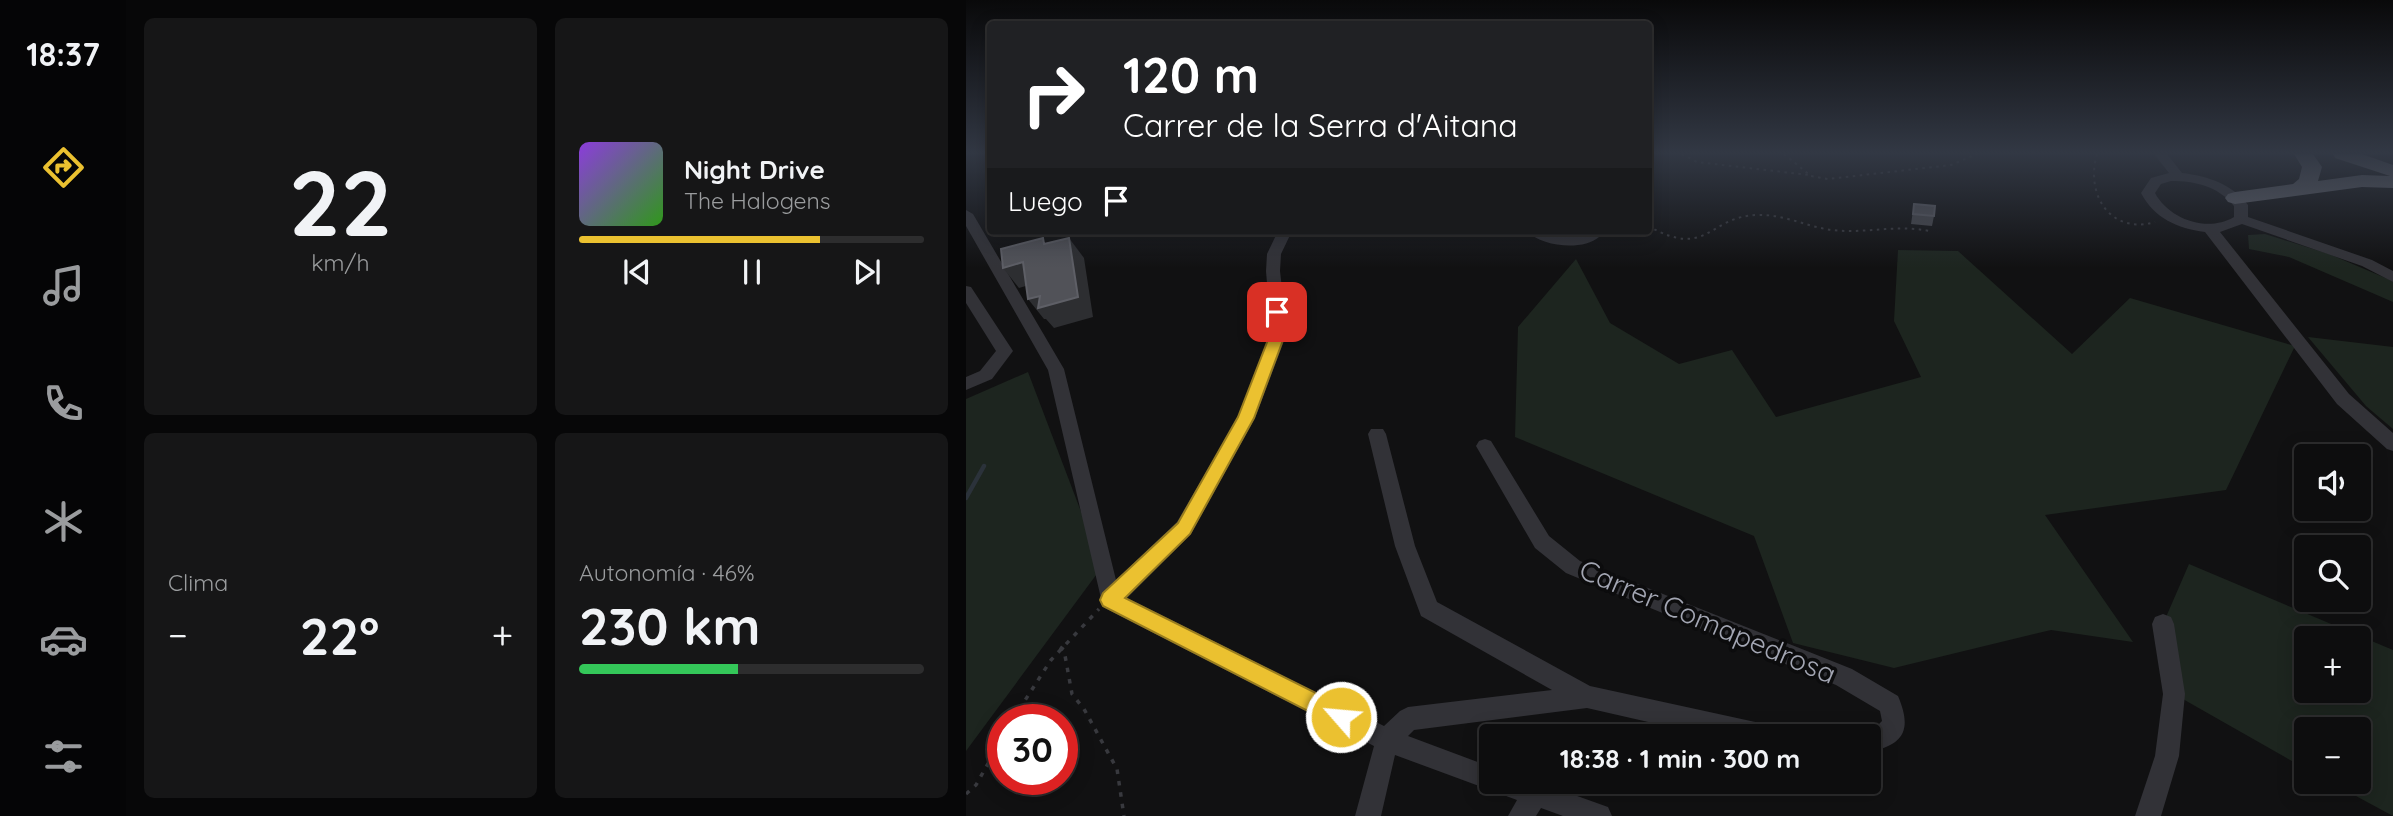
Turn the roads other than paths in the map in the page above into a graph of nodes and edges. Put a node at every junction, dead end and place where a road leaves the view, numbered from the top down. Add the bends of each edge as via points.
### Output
1 (2150, 192) edge
2 (2226, 192) edge
3 (2295, 192) edge
4 (2235, 198) junction
5 (966, 214) edge
6 (2241, 219) junction
7 (2209, 228) junction
8 (1283, 235) edge
9 (1542, 235) edge
10 (1592, 237) dead end
11 (2393, 277) edge
12 (966, 290) edge
13 (966, 384) edge
14 (1377, 433) dead end
15 (2393, 444) edge
16 (1485, 446) dead end
17 (1110, 600) junction
18 (2163, 624) dead end
19 (1587, 697) junction
20 (1710, 724) edge
21 (1881, 738) edge
22 (1387, 740) junction
23 (1479, 774) edge
24 (1528, 805) edge
25 (1368, 816) edge
26 (1599, 816) edge
27 (2148, 816) edge

1 - 7 street via 2154,204 2166,215
2 - 4 street
3 - 4 highway
4 - 6 street via 2243,209
5 - 17 street via 1056,369
6 - 7 street via 2226,227
6 - 11 street via 2367,263
7 - 15 street via 2343,400
8 - 17 street via 1274,254 1273,271 1279,332 1246,418 1184,528
9 - 10 street via 1555,242
12 - 13 street via 1005,351 986,375
14 - 19 street via 1405,546 1429,609
16 - 21 street, Carrer Comapedrosa via 1542,542 1573,567 1844,677 1890,704 1895,723
17 - 22 street
18 - 27 street via 2174,694 2167,755
19 - 20 street
19 - 22 street via 1408,719
22 - 23 street
22 - 25 street
24 - 26 street

